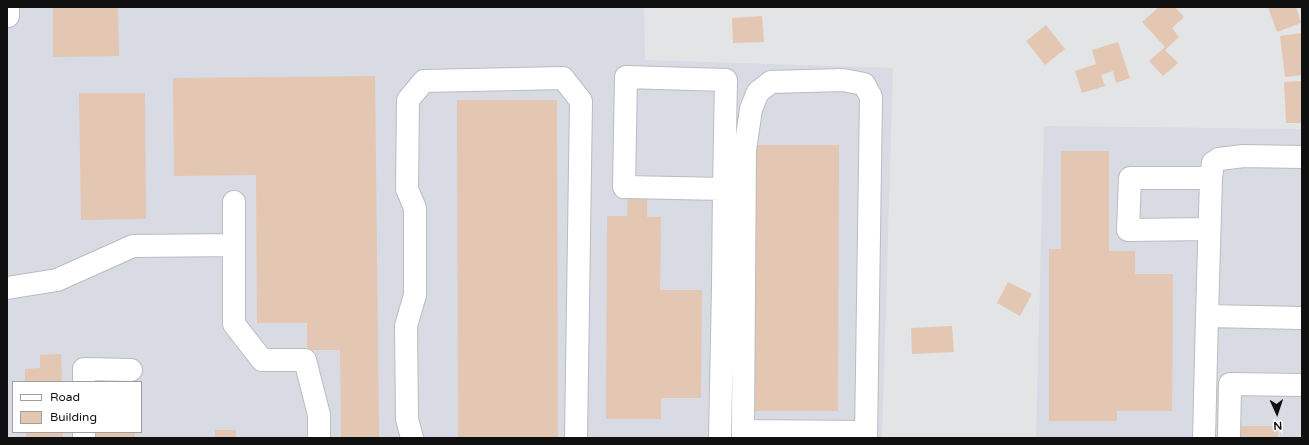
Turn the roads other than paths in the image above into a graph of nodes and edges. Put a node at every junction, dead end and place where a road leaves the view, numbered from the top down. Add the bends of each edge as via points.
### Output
1 (1302, 157) edge
2 (1211, 178) junction
3 (724, 189) junction
4 (234, 202) dead end
5 (1209, 229) junction
6 (234, 245) junction
7 (7, 288) edge
8 (1207, 316) junction
9 (1302, 318) edge
10 (131, 370) dead end
11 (84, 381) edge
12 (1302, 385) edge
13 (743, 434) edge
14 (866, 435) edge
15 (319, 438) edge
16 (412, 438) edge
17 (576, 438) edge
18 (720, 438) edge
19 (1204, 438) edge
20 (1229, 438) edge

1 - 2 lane via 1244,156 1219,159 1213,162
2 - 5 lane
2 - 5 lane via 1130,178 1128,230
3 - 3 lane via 726,80 626,77 624,187
3 - 18 lane
4 - 6 lane
5 - 8 lane
6 - 7 lane via 134,246 57,280
6 - 15 lane via 234,324 262,360 305,360 319,415
8 - 9 lane
8 - 19 lane
10 - 11 lane via 84,369
12 - 20 lane via 1230,384
13 - 14 lane
13 - 14 lane via 745,150 751,109 758,92 772,82 843,80 864,84 871,97
16 - 17 lane via 407,419 406,326 415,295 415,208 407,189 408,100 424,81 563,78 581,100

